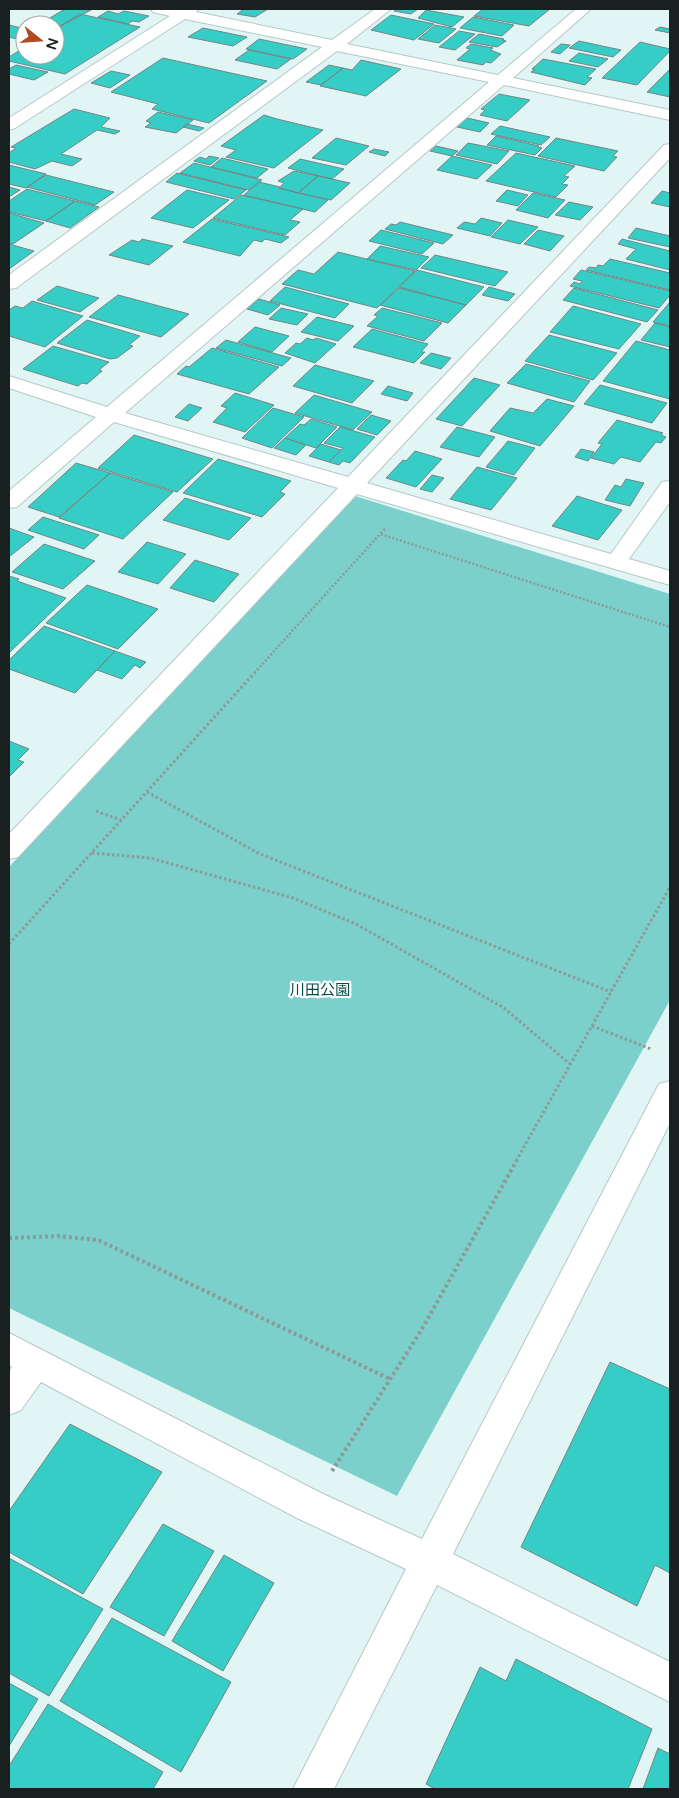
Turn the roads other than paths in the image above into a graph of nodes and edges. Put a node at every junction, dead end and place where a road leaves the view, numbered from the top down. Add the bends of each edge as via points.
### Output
1 (158, 9) edge
2 (384, 9) edge
3 (584, 9) edge
4 (187, 11) edge
5 (333, 46) junction
6 (500, 80) junction
7 (670, 115) edge
8 (9, 125) edge
9 (670, 149) edge
10 (9, 284) edge
11 (9, 382) edge
12 (111, 415) junction
13 (354, 484) junction
14 (670, 486) edge
15 (9, 502) edge
16 (616, 562) junction
17 (670, 578) edge
18 (9, 850) edge
19 (670, 1093) edge
20 (22, 1354) edge
21 (9, 1399) edge
22 (429, 1561) junction
23 (670, 1683) edge
24 (314, 1789) edge

1 - 4 street
2 - 5 street
3 - 6 street
4 - 5 street
4 - 8 street
5 - 6 street
5 - 10 street
6 - 7 street
6 - 12 street
9 - 13 street
11 - 12 street
12 - 13 street
12 - 15 street
13 - 16 street
13 - 18 street
14 - 16 street
16 - 17 street
19 - 22 street
20 - 21 street
20 - 22 street via 310,1506
22 - 23 street
22 - 24 street

